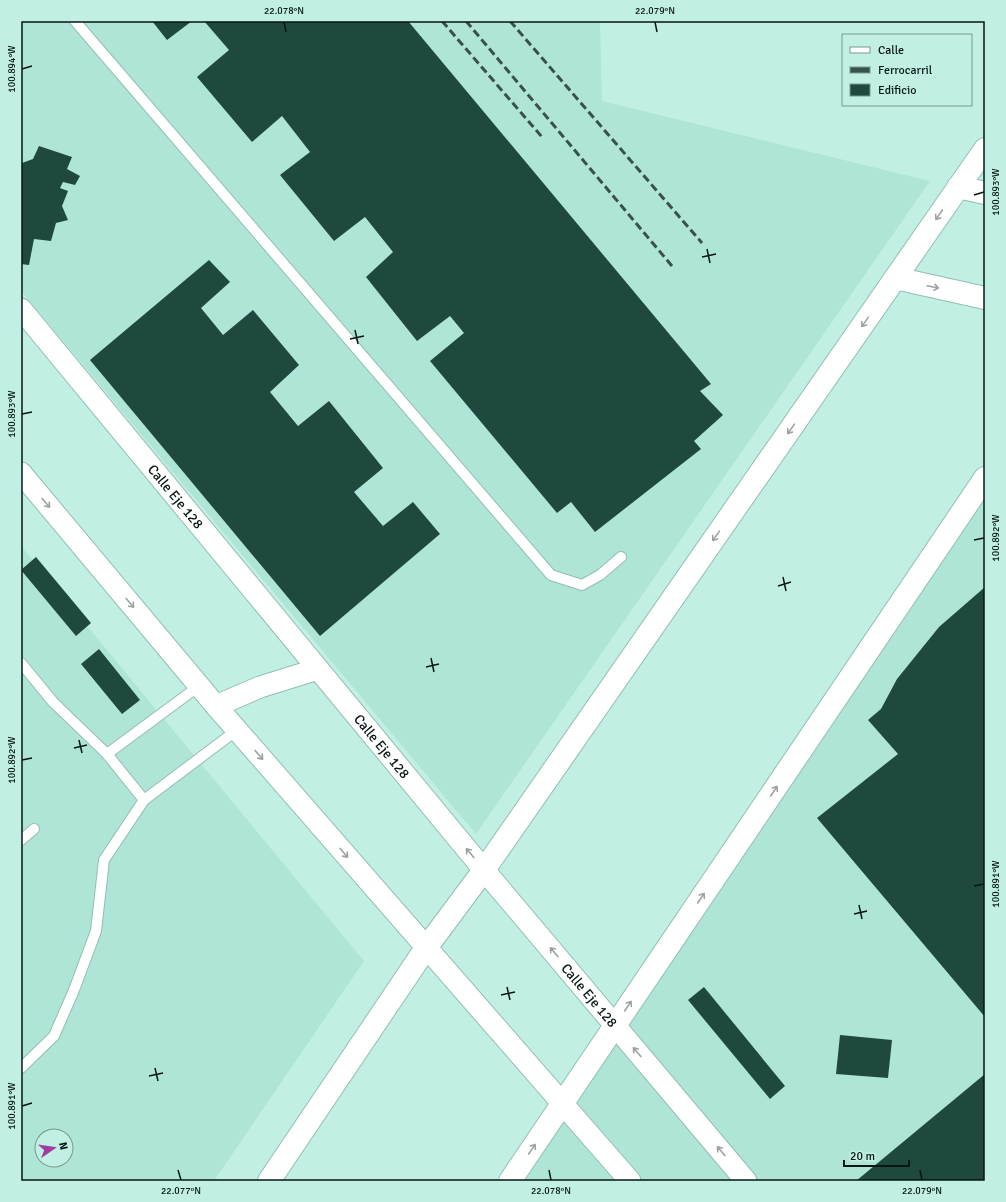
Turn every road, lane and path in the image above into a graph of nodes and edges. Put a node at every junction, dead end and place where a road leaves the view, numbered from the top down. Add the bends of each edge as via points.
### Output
1 (75, 21) edge
2 (985, 149) edge
3 (958, 187) junction
4 (985, 193) edge
5 (895, 278) junction
6 (985, 298) edge
7 (21, 309) edge
8 (21, 473) edge
9 (985, 478) edge
10 (621, 557) dead end
11 (21, 663) edge
12 (318, 669) junction
13 (199, 686) junction
14 (216, 706) junction
15 (237, 730) junction
16 (107, 754) junction
17 (144, 800) junction
18 (34, 830) dead end
19 (21, 840) edge
20 (484, 870) junction
21 (426, 948) junction
22 (615, 1025) junction
23 (21, 1068) edge
24 (563, 1104) junction
25 (269, 1181) edge
26 (510, 1181) edge
27 (630, 1181) edge
28 (746, 1181) edge

1 - 10 lane via 551,574 582,585 600,575
2 - 3 street
3 - 4 street
3 -> 5 street
5 -> 6 street
5 -> 20 street
7 - 12 street, Calle Eje 128
8 -> 13 street
22 -> 9 street
11 - 16 lane via 53,702
12 - 14 street via 260,687
20 -> 12 street, Calle Eje 128
13 - 14 street
13 - 16 lane
14 - 15 street
15 - 17 lane
15 -> 21 street
16 - 17 lane
17 - 23 lane via 104,860 96,931 54,1036
18 - 19 lane
20 - 21 street
22 -> 20 street, Calle Eje 128
21 - 24 street
21 - 25 street
22 - 24 street
28 -> 22 street, Calle Eje 128
26 -> 24 street
24 - 27 street

